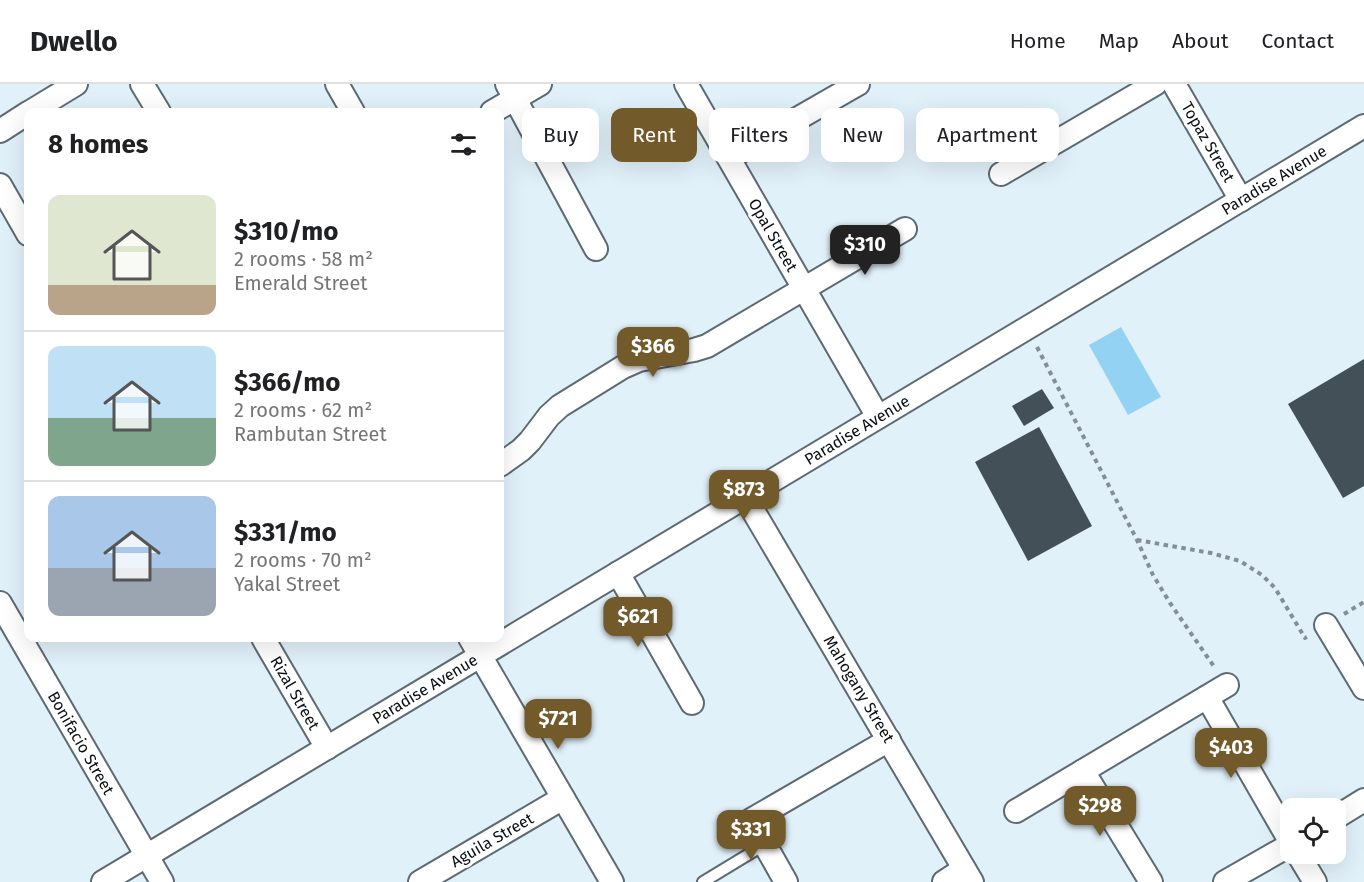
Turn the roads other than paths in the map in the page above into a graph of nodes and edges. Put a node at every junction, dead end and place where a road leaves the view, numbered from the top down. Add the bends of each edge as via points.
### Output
1 (76, 84) edge
2 (142, 84) edge
3 (337, 84) edge
4 (540, 84) edge
5 (686, 84) edge
6 (1155, 84) edge
7 (1174, 84) edge
8 (850, 86) edge
9 (511, 92) edge
10 (37, 108) edge
11 (157, 108) edge
12 (351, 108) edge
13 (496, 108) edge
14 (809, 110) edge
15 (24, 116) edge
16 (709, 124) edge
17 (1364, 126) edge
18 (0, 131) edge
19 (731, 162) edge
20 (1001, 174) road end
21 (0, 185) edge
22 (1241, 200) junction
23 (24, 227) edge
24 (905, 229) dead end
25 (596, 249) dead end
26 (804, 288) junction
27 (878, 417) junction
28 (504, 462) edge
29 (745, 497) junction
30 (618, 573) junction
31 (0, 603) edge
32 (1326, 625) dead end
33 (504, 632) edge
34 (265, 642) edge
35 (476, 647) edge
36 (1227, 685) road end
37 (1364, 688) edge
38 (1207, 697) junction
39 (692, 703) dead end
40 (889, 740) junction
41 (327, 748) junction
42 (1083, 771) junction
43 (563, 798) junction
44 (1364, 800) edge
45 (1016, 811) dead end
46 (1346, 811) edge
47 (1280, 825) edge
48 (764, 844) junction
49 (1280, 849) edge
50 (146, 856) junction
51 (1304, 864) edge
52 (968, 876) edge
53 (103, 882) edge
54 (162, 882) edge
55 (420, 882) edge
56 (612, 882) edge
57 (703, 882) edge
58 (786, 882) edge
59 (944, 882) edge
60 (1151, 882) edge
61 (1225, 882) edge
62 (1315, 882) edge

1 - 10 street
2 - 11 street
3 - 12 street
4 - 9 street
5 - 16 street, Opal Street
6 - 20 street
7 - 22 street, Topaz Street
8 - 14 street
9 - 13 street
9 - 25 street
15 - 18 street
17 - 22 street, Paradise Avenue
19 - 26 street, Opal Street
21 - 23 street
22 - 27 street, Paradise Avenue
24 - 26 street
26 - 27 street, Opal Street
26 - 28 street via 706,346 623,367 561,406 521,450
27 - 29 street, Paradise Avenue
29 - 30 street, Paradise Avenue
29 - 40 street, Mahogany Street
30 - 33 street, Paradise Avenue
30 - 39 street
31 - 50 street, Bonifacio Street
32 - 37 street
34 - 41 street, Rizal Street
35 - 41 street, Paradise Avenue
35 - 43 street
36 - 38 street
38 - 42 street
38 - 47 street
40 - 48 street via 751,820
40 - 52 street, Mahogany Street
41 - 50 street, Paradise Avenue
42 - 45 street
42 - 60 street
43 - 55 street, Aguila Street
43 - 56 street
44 - 46 street
48 - 57 lane
48 - 58 street
49 - 61 street
50 - 53 street, Paradise Avenue
50 - 54 street, Bonifacio Street
51 - 62 street
52 - 59 street

